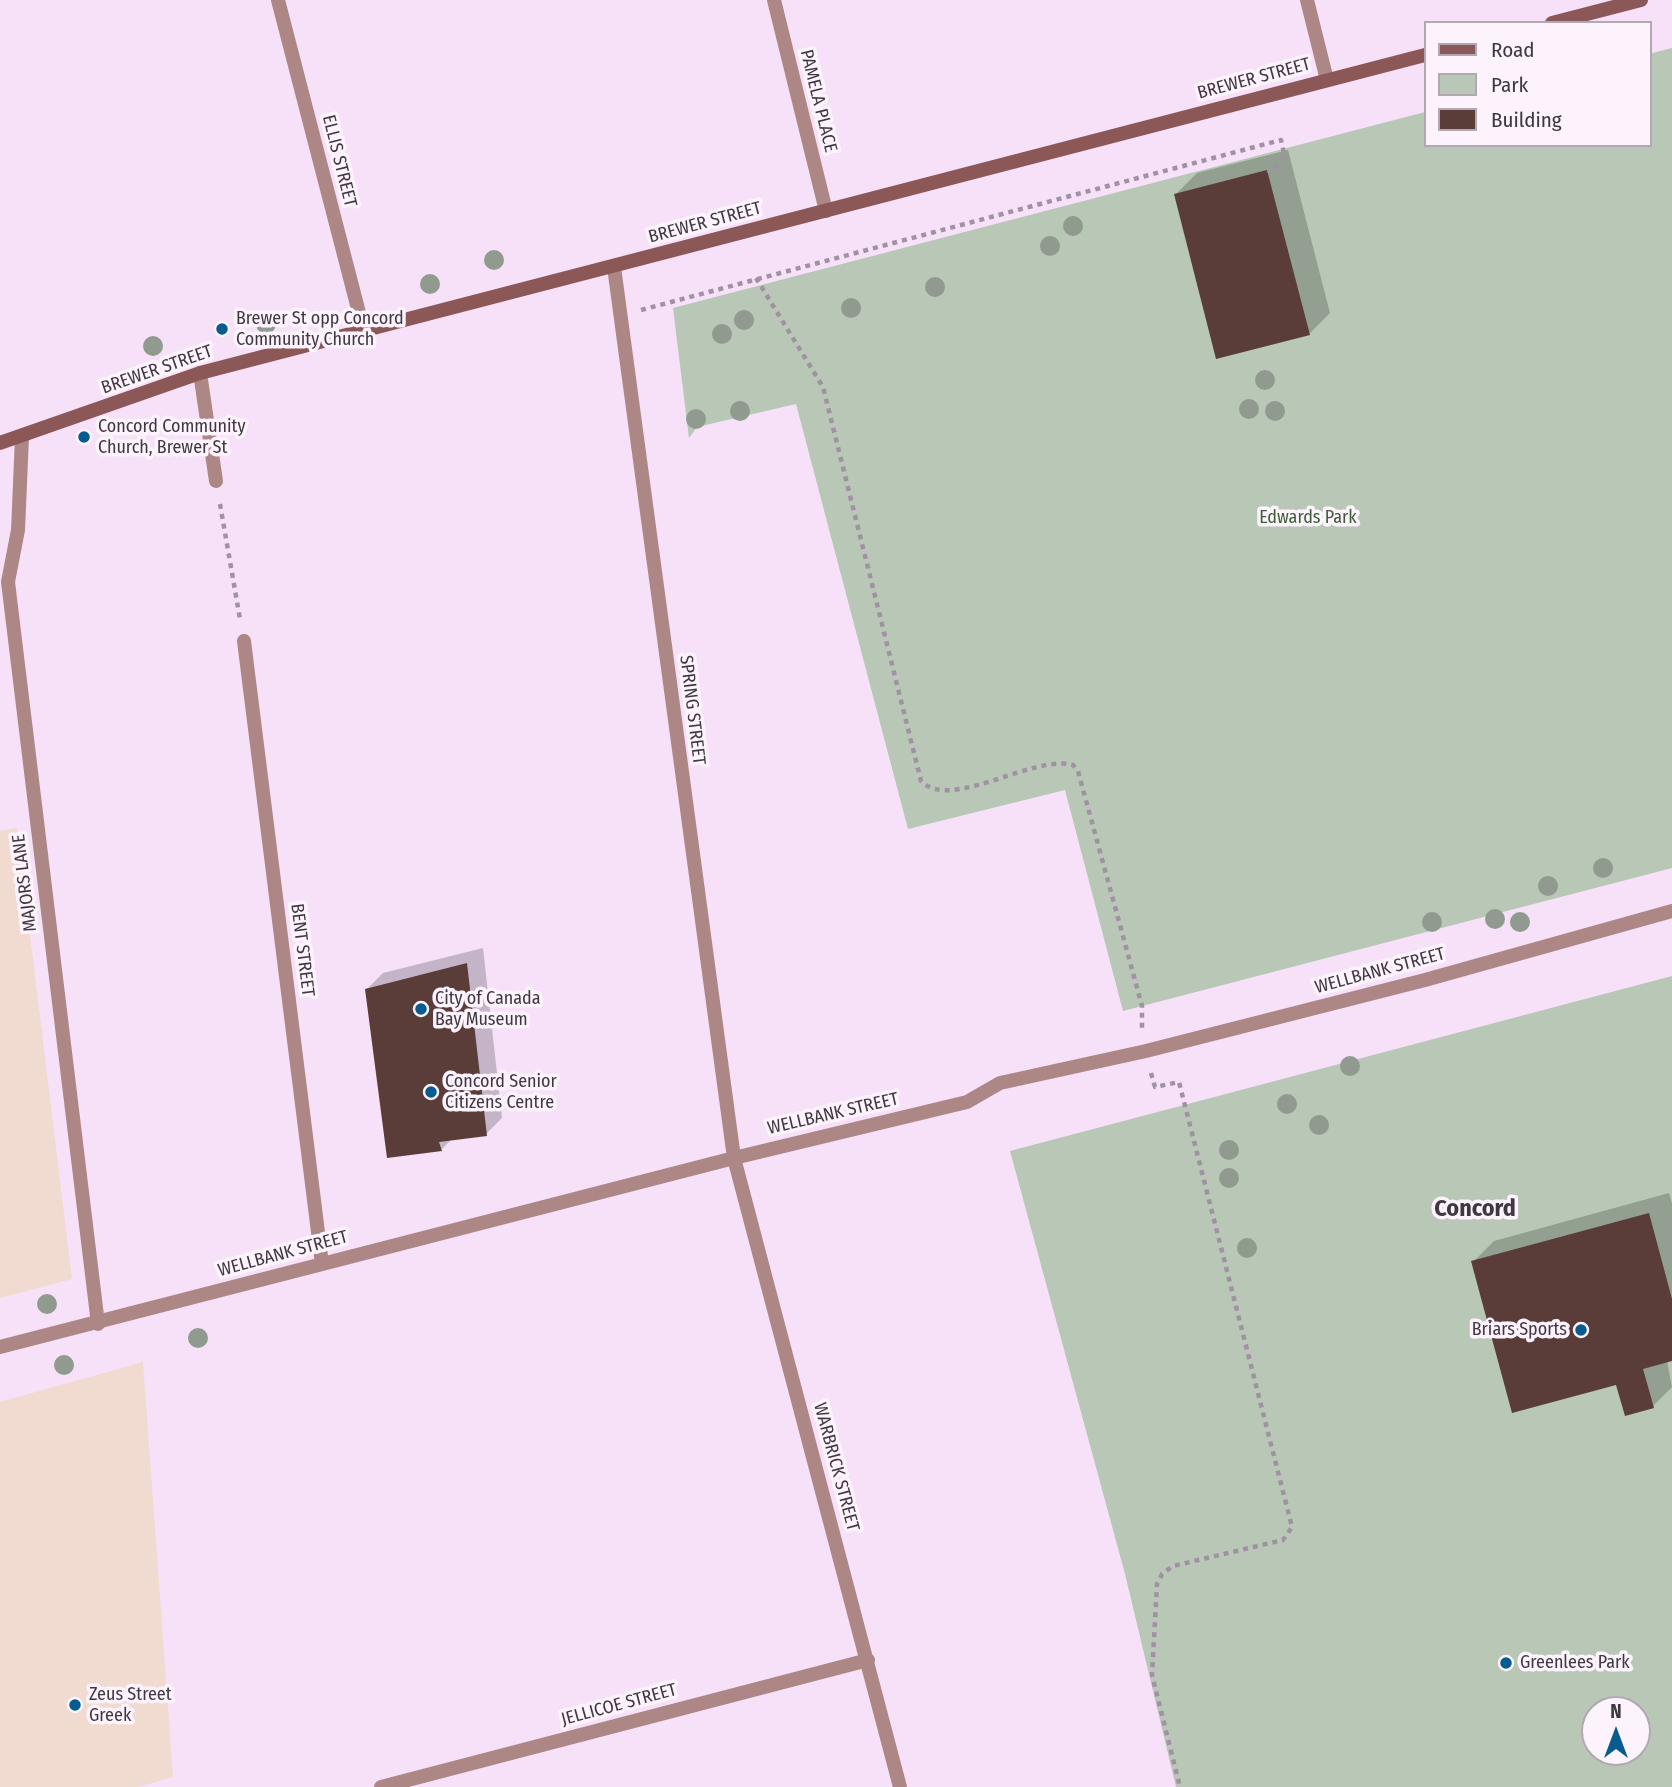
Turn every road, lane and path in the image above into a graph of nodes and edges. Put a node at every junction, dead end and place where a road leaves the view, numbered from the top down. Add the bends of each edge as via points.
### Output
1 (278, 0) edge
2 (774, 0) edge
3 (1307, 0) edge
4 (1641, 0) edge
5 (1560, 21) edge
6 (1424, 55) edge
7 (1327, 80) junction
8 (1268, 173) dead end
9 (826, 211) junction
10 (614, 267) junction
11 (756, 278) junction
12 (620, 316) junction
13 (364, 332) junction
14 (200, 373) junction
15 (22, 437) junction
16 (0, 443) edge
17 (216, 481) joint
18 (244, 641) joint
19 (1672, 911) edge
20 (1140, 1022) dead end
21 (1155, 1087) dead end
22 (734, 1157) junction
23 (322, 1264) junction
24 (97, 1324) junction
25 (0, 1347) edge
26 (868, 1660) junction
27 (380, 1787) edge
28 (900, 1787) edge
29 (1180, 1787) edge

1 - 13 street, ELLIS STREET
2 - 9 street, PAMELA PLACE
3 - 7 street
4 - 5 main road
6 - 7 main road, BREWER STREET
7 - 9 main road, BREWER STREET
8 - 11 path via 1285,158 1281,140
9 - 10 main road, BREWER STREET
10 - 12 street, SPRING STREET
10 - 13 main road, BREWER STREET
11 - 12 path
11 - 20 path via 823,387 921,781 934,790 952,790 1060,762 1073,765 1142,1006
12 - 22 street, SPRING STREET
13 - 14 main road, BREWER STREET
14 - 15 main road, BREWER STREET
14 - 17 street
15 - 16 main road, BREWER STREET
15 - 24 street, MAJORS LANE via 18,530 8,583
17 - 18 path
18 - 23 street, BENT STREET
19 - 22 street, WELLBANK STREET via 1425,980 1000,1083 967,1102
21 - 29 path via 1179,1082 1292,1527 1283,1540 1173,1566 1157,1584 1152,1675
22 - 23 street, WELLBANK STREET
22 - 26 street, WARBRICK STREET
23 - 24 street, WELLBANK STREET
24 - 25 street, WELLBANK STREET
26 - 27 street, JELLICOE STREET
26 - 28 street, WARBRICK STREET

